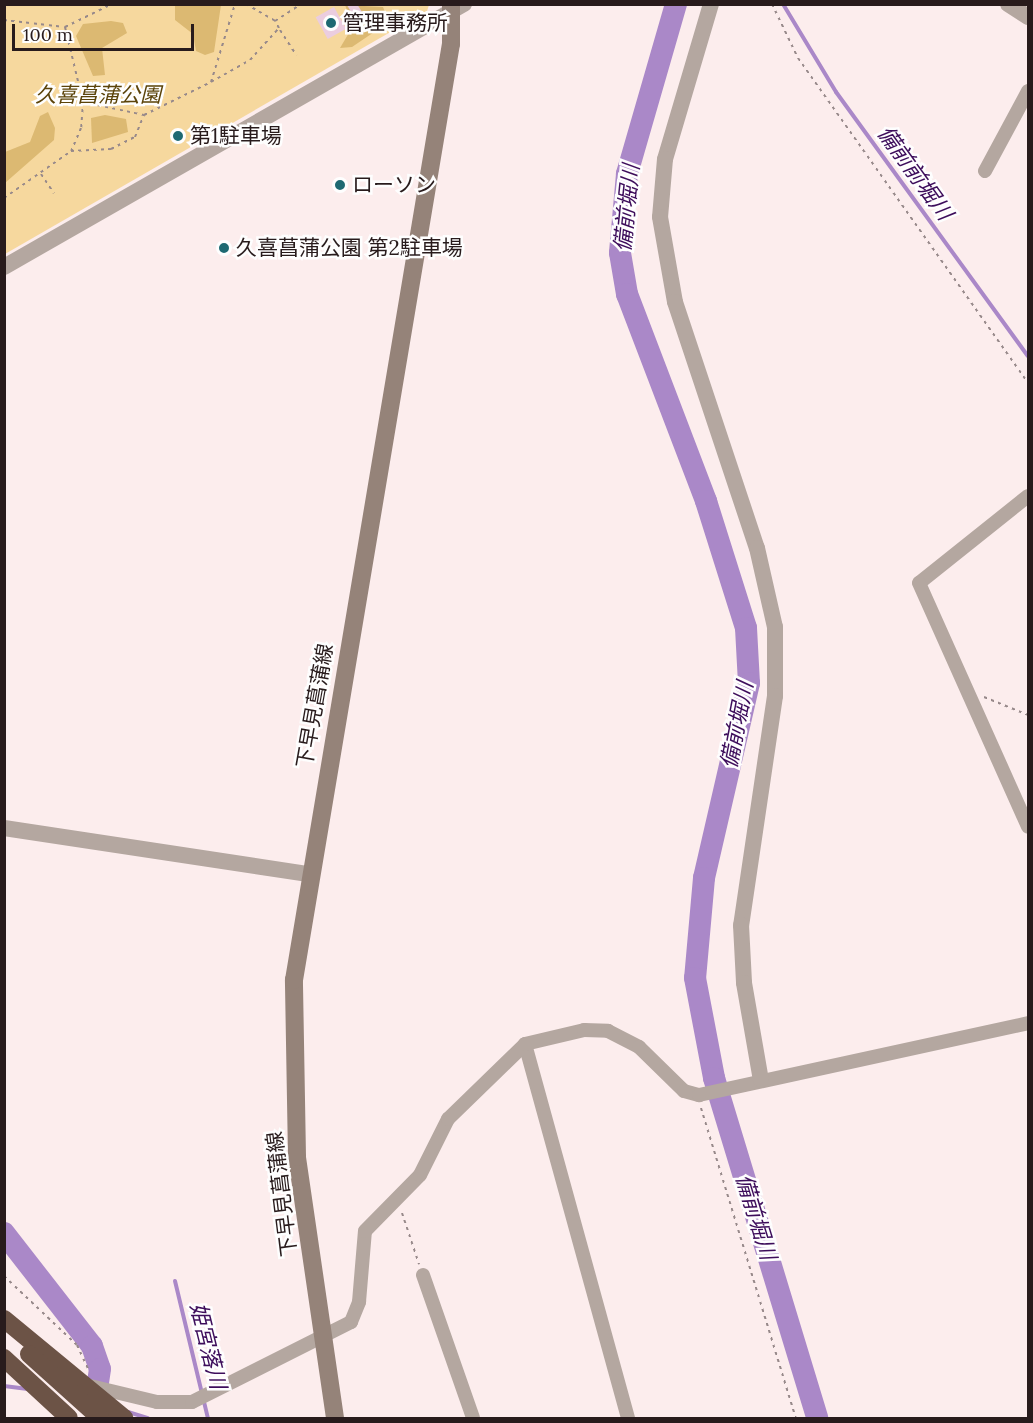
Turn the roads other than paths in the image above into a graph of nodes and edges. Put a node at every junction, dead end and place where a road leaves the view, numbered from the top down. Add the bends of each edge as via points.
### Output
1 (711, 4) edge
2 (1008, 4) edge
3 (456, 7) edge
4 (1029, 16) edge
5 (1029, 91) edge
6 (985, 171) dead end
7 (4, 267) edge
8 (1029, 496) edge
9 (1029, 827) edge
10 (4, 828) edge
11 (309, 874) junction
12 (1029, 1023) edge
13 (525, 1044) junction
14 (755, 1082) junction
15 (423, 1275) road end
16 (4, 1318) edge
17 (4, 1330) edge
18 (323, 1338) junction
19 (4, 1358) edge
20 (4, 1374) edge
21 (50, 1419) edge
22 (69, 1419) edge
23 (100, 1419) edge
24 (124, 1419) edge
25 (336, 1419) edge
26 (473, 1419) edge
27 (628, 1419) edge

1 - 14 street via 664,159 660,217 675,302 757,548 775,627 775,696 741,925
2 - 4 street
3 - 7 street
3 - 11 main road, 下早見菖蒲線
5 - 6 street
8 - 9 street via 919,583
10 - 11 street
11 - 18 main road, 下早見菖蒲線 via 291,1027 297,1157
12 - 14 street
13 - 14 street via 574,1031 608,1031 639,1047 684,1091 698,1094
13 - 18 street via 448,1119 420,1175 365,1231 355,1317
13 - 27 street
15 - 26 street
16 - 24 highway
17 - 23 highway
18 - 20 street via 192,1402 157,1402 84,1385
18 - 25 main road, 下早見菖蒲線
19 - 22 highway
20 - 21 highway

